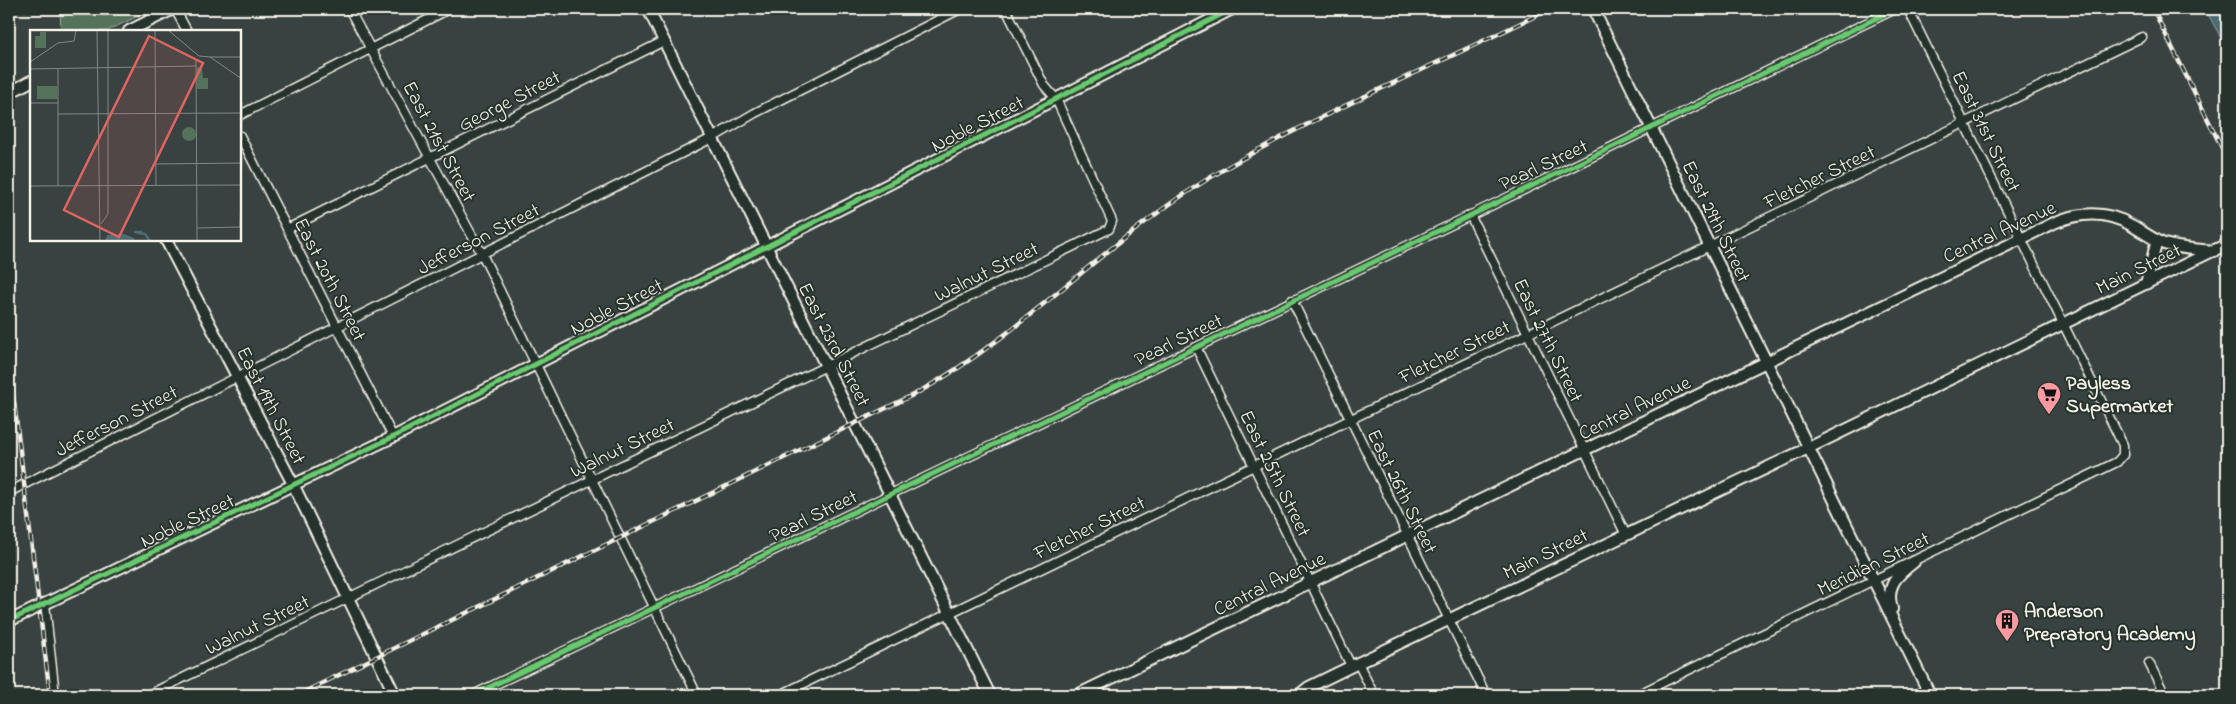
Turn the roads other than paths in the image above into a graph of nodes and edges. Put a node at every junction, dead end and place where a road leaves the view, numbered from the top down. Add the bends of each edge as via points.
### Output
1 (174, 9) edge
2 (349, 9) edge
3 (448, 9) edge
4 (648, 9) edge
5 (960, 9) edge
6 (1006, 9) edge
7 (1232, 9) edge
8 (1593, 9) edge
9 (1895, 9) edge
10 (1908, 9) edge
11 (131, 30) edge
12 (186, 30) edge
13 (2142, 36) dead end
14 (664, 41) junction
15 (371, 48) junction
16 (30, 82) edge
17 (9, 93) edge
18 (1056, 99) junction
19 (241, 114) edge
20 (1965, 124) junction
21 (1652, 128) junction
22 (241, 138) edge
23 (712, 138) junction
24 (430, 158) junction
25 (1470, 214) junction
26 (288, 229) junction
27 (2022, 239) junction
28 (2157, 240) junction
29 (167, 241) edge
30 (2227, 244) edge
31 (767, 246) junction
32 (1710, 247) junction
33 (2214, 251) junction
34 (482, 254) junction
35 (2146, 284) junction
36 (1292, 300) junction
37 (2063, 324) junction
38 (338, 328) junction
39 (1528, 334) junction
40 (1196, 347) junction
41 (1766, 362) junction
42 (536, 363) junction
43 (827, 367) junction
44 (237, 377) junction
45 (1350, 420) junction
46 (394, 437) junction
47 (1808, 448) junction
48 (1585, 450) junction
49 (2122, 457) joint
50 (1256, 465) junction
51 (594, 479) junction
52 (294, 486) junction
53 (9, 492) edge
54 (891, 494) junction
55 (1625, 534) junction
56 (1408, 536) junction
57 (1914, 562) junction
58 (1310, 582) junction
59 (1874, 582) junction
60 (349, 598) junction
61 (45, 604) junction
62 (656, 606) junction
63 (950, 612) junction
64 (1449, 620) junction
65 (9, 621) edge
66 (1899, 631) junction
67 (2150, 663) dead end
68 (1354, 665) junction
69 (56, 695) edge
70 (148, 695) edge
71 (395, 695) edge
72 (473, 695) edge
73 (698, 695) edge
74 (780, 695) edge
75 (990, 695) edge
76 (1077, 695) edge
77 (1300, 695) edge
78 (1374, 695) edge
79 (1486, 695) edge
80 (1637, 695) edge
81 (1930, 695) edge
82 (2165, 695) edge

1 - 11 street
1 - 12 street
2 - 15 street, East 21st Street
3 - 15 street
4 - 14 street, East 23rd Street
5 - 23 street, Jefferson Street
6 - 18 street via 1044,85
7 - 18 street, Noble Street
8 - 21 street, East 29th Street
9 - 21 street, Pearl Street
10 - 20 street, East 31st Street
13 - 20 street, Fletcher Street
14 - 23 street, East 23rd Street
14 - 24 street, George Street
15 - 19 street
15 - 24 street, East 21st Street
16 - 17 street
18 - 31 street, Noble Street
18 - 43 street, Walnut Street via 1112,221 1109,229
20 - 27 street, East 31st Street
20 - 32 street, Fletcher Street
21 - 25 street, Pearl Street
21 - 32 street, East 29th Street
22 - 26 street, East 20th Street
23 - 31 street, East 23rd Street
23 - 34 street, Jefferson Street
24 - 26 street, George Street
24 - 34 street, East 21st Street
25 - 36 street, Pearl Street
25 - 39 street, East 27th Street
26 - 38 street, East 20th Street
27 - 28 street, Central Avenue via 2068,218 2092,214 2121,220
27 - 37 street, East 31st Street
27 - 41 street, Central Avenue
28 - 33 street, Central Avenue via 2177,247
28 - 35 street
29 - 44 street, East 19th Street
30 - 33 street, Main Street
31 - 42 street, Noble Street
31 - 43 street, East 23rd Street
32 - 39 street, Fletcher Street
32 - 41 street, East 29th Street
33 - 35 street, Main Street
34 - 38 street, Jefferson Street
34 - 42 street, East 21st Street
35 - 37 street, Main Street
36 - 40 street, Pearl Street
36 - 45 street, East 26th Street
37 - 47 street, Main Street
37 - 49 street, East 31st Street via 2123,445
38 - 44 street, Jefferson Street
38 - 46 street, East 20th Street
39 - 45 street, Fletcher Street
39 - 48 street, East 27th Street
40 - 50 street, East 25th Street
40 - 54 street, Pearl Street
41 - 47 street, East 29th Street
41 - 48 street, Central Avenue
42 - 46 street, Noble Street
42 - 51 street, East 21st Street
43 - 51 street, Walnut Street
43 - 54 street, East 23rd Street
44 - 52 street, East 19th Street
44 - 53 street, Jefferson Street
45 - 50 street, Fletcher Street
45 - 56 street, East 26th Street
46 - 52 street, Noble Street
47 - 55 street, Main Street
47 - 59 street, East 29th Street
48 - 55 street, East 27th Street
48 - 56 street, Central Avenue
49 - 57 street, Meridian Street
50 - 58 street, East 25th Street
50 - 63 street, Fletcher Street
51 - 60 street, Walnut Street
51 - 62 street, East 21st Street
52 - 60 street, East 19th Street
52 - 61 street, Noble Street
54 - 62 street, Pearl Street
54 - 63 street, East 23rd Street
55 - 64 street, Main Street
56 - 58 street, Central Avenue
56 - 64 street, East 26th Street
57 - 59 street, Meridian Street
57 - 66 street via 1899,573 1889,594
58 - 68 street, East 25th Street
58 - 76 street, Central Avenue
59 - 66 street, East 29th Street
59 - 80 street, Meridian Street
60 - 70 street, Walnut Street
60 - 71 street, East 19th Street
61 - 65 street, Noble Street
61 - 69 street
62 - 72 street, Pearl Street
62 - 73 street, East 21st Street
63 - 74 street, Fletcher Street
63 - 75 street, East 23rd Street
64 - 68 street, Main Street
64 - 79 street, East 26th Street
66 - 81 street
67 - 82 street
68 - 77 street, Main Street via 1309,687
68 - 78 street, East 25th Street

